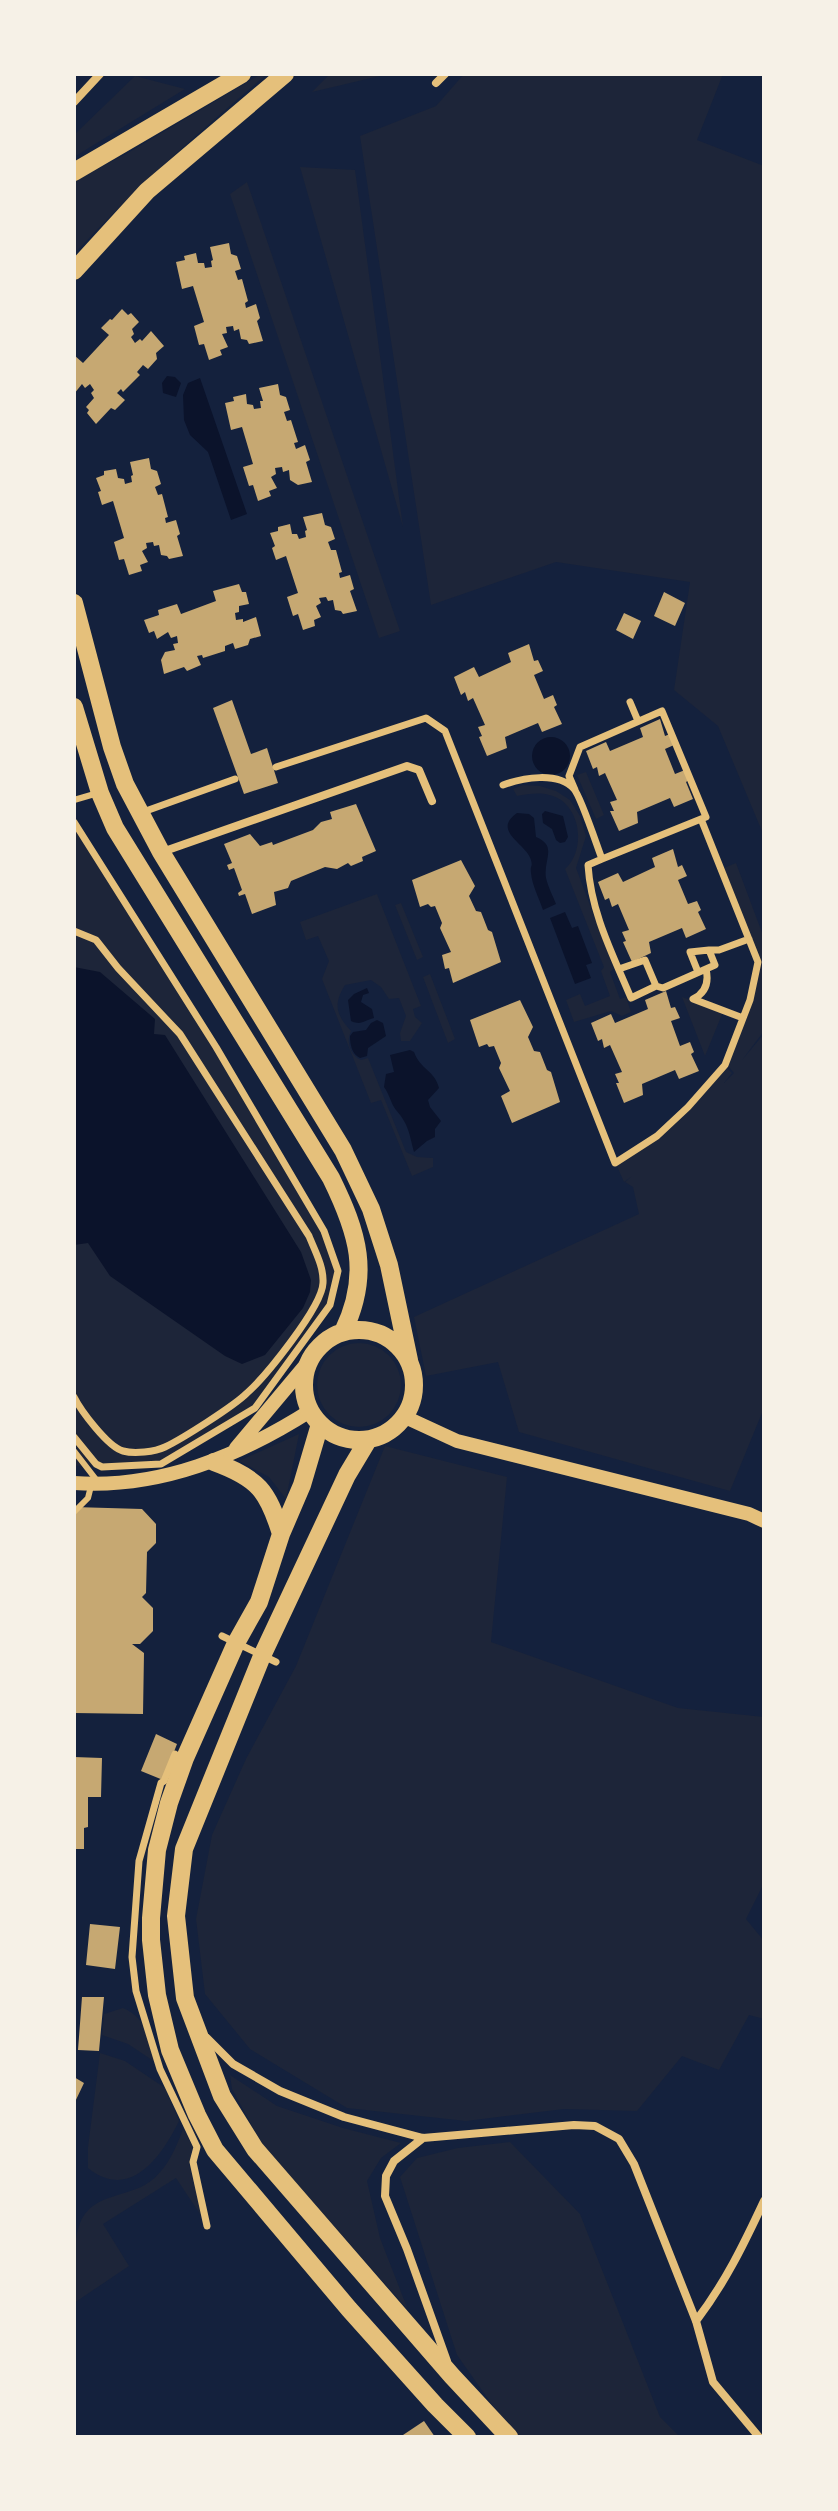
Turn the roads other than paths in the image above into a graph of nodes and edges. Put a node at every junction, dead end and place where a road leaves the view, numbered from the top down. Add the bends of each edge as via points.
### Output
1 (100, 74) edge
2 (242, 74) edge
3 (285, 74) edge
4 (445, 74) edge
5 (436, 83) dead end
6 (74, 102) edge
7 (74, 172) edge
8 (74, 271) edge
9 (74, 603) edge
10 (630, 702) dead end
11 (74, 707) edge
12 (638, 721) junction
13 (276, 767) dead end
14 (235, 779) dead end
15 (503, 785) dead end
16 (575, 790) junction
17 (100, 793) junction
18 (74, 800) edge
19 (432, 801) dead end
20 (138, 814) junction
21 (701, 819) junction
22 (74, 822) edge
23 (161, 852) junction
24 (602, 859) junction
25 (74, 931) edge
26 (749, 939) junction
27 (709, 950) junction
28 (619, 969) junction
29 (702, 971) junction
30 (656, 986) junction
31 (743, 1018) junction
32 (343, 1332) junction
33 (409, 1360) junction
34 (309, 1361) junction
35 (74, 1397) edge
36 (315, 1417) junction
37 (405, 1417) junction
38 (74, 1437) edge
39 (368, 1440) junction
40 (74, 1451) edge
41 (222, 1458) junction
42 (74, 1483) edge
43 (96, 1484) junction
44 (74, 1512) edge
45 (764, 1521) edge
46 (281, 1534) junction
47 (229, 1640) junction
48 (269, 1659) junction
49 (175, 1754) dead end
50 (185, 1998) junction
51 (423, 2138) junction
52 (764, 2201) edge
53 (207, 2226) dead end
54 (696, 2321) junction
55 (452, 2376) junction
56 (467, 2437) edge
57 (509, 2437) edge
58 (759, 2437) edge

1 - 6 street
2 - 7 main road
3 - 8 main road via 147,191
4 - 5 street
9 - 20 main road via 118,767
10 - 12 street
11 - 17 main road
12 - 16 street via 580,747 569,776
12 - 21 street via 662,711 706,817
13 - 31 street via 426,718 445,731 615,1163 657,1136 688,1107 725,1065
14 - 20 street
15 - 16 street via 536,777
16 - 24 street
17 - 18 lane
17 - 32 main road via 130,853 344,1205 360,1261 355,1308
19 - 23 street via 419,770 407,766
20 - 23 main road
21 - 24 street
21 - 26 street
22 - 38 street via 216,1047 324,1231 338,1271 330,1305 255,1408 161,1464 102,1467
23 - 33 main road via 343,1150 371,1209 389,1265
24 - 28 street via 588,865 589,882
25 - 35 street via 96,940 180,1034 309,1236 323,1286 288,1346 246,1395 163,1448 121,1451
26 - 27 street
26 - 31 street via 758,962
27 - 29 street via 715,965
27 - 29 street via 690,952
28 - 30 street via 645,960
28 - 30 street via 631,998
29 - 30 street via 663,988
29 - 31 street via 708,978 705,989 693,999
32 - 33 main road via 381,1334
32 - 34 main road via 329,1338
33 - 37 main road via 415,1389
34 - 36 main road via 305,1395
34 - 41 street
36 - 39 main road via 334,1434
36 - 41 street
36 - 46 main road via 302,1485
37 - 39 main road
37 - 45 street via 457,1441
39 - 48 main road via 347,1475
40 - 43 lane
41 - 43 street via 151,1480
41 - 46 main road via 264,1490
42 - 43 street
43 - 44 lane
46 - 47 main road via 259,1602
47 - 48 street
47 - 56 main road via 157,1850 151,1940 170,2050 197,2115 226,2165
48 - 50 main road via 184,1849 176,1916
49 - 53 street via 161,1783 139,1861 132,1957 136,1991 160,2069 197,2147 193,2162
50 - 51 street via 206,2037 233,2064 280,2091 344,2117
50 - 55 main road via 222,2096 255,2149
51 - 54 street via 574,2125 595,2126 619,2139 634,2164
51 - 55 street via 394,2161 386,2176 385,2196
52 - 54 street via 737,2259
54 - 58 street via 713,2382
55 - 57 main road

